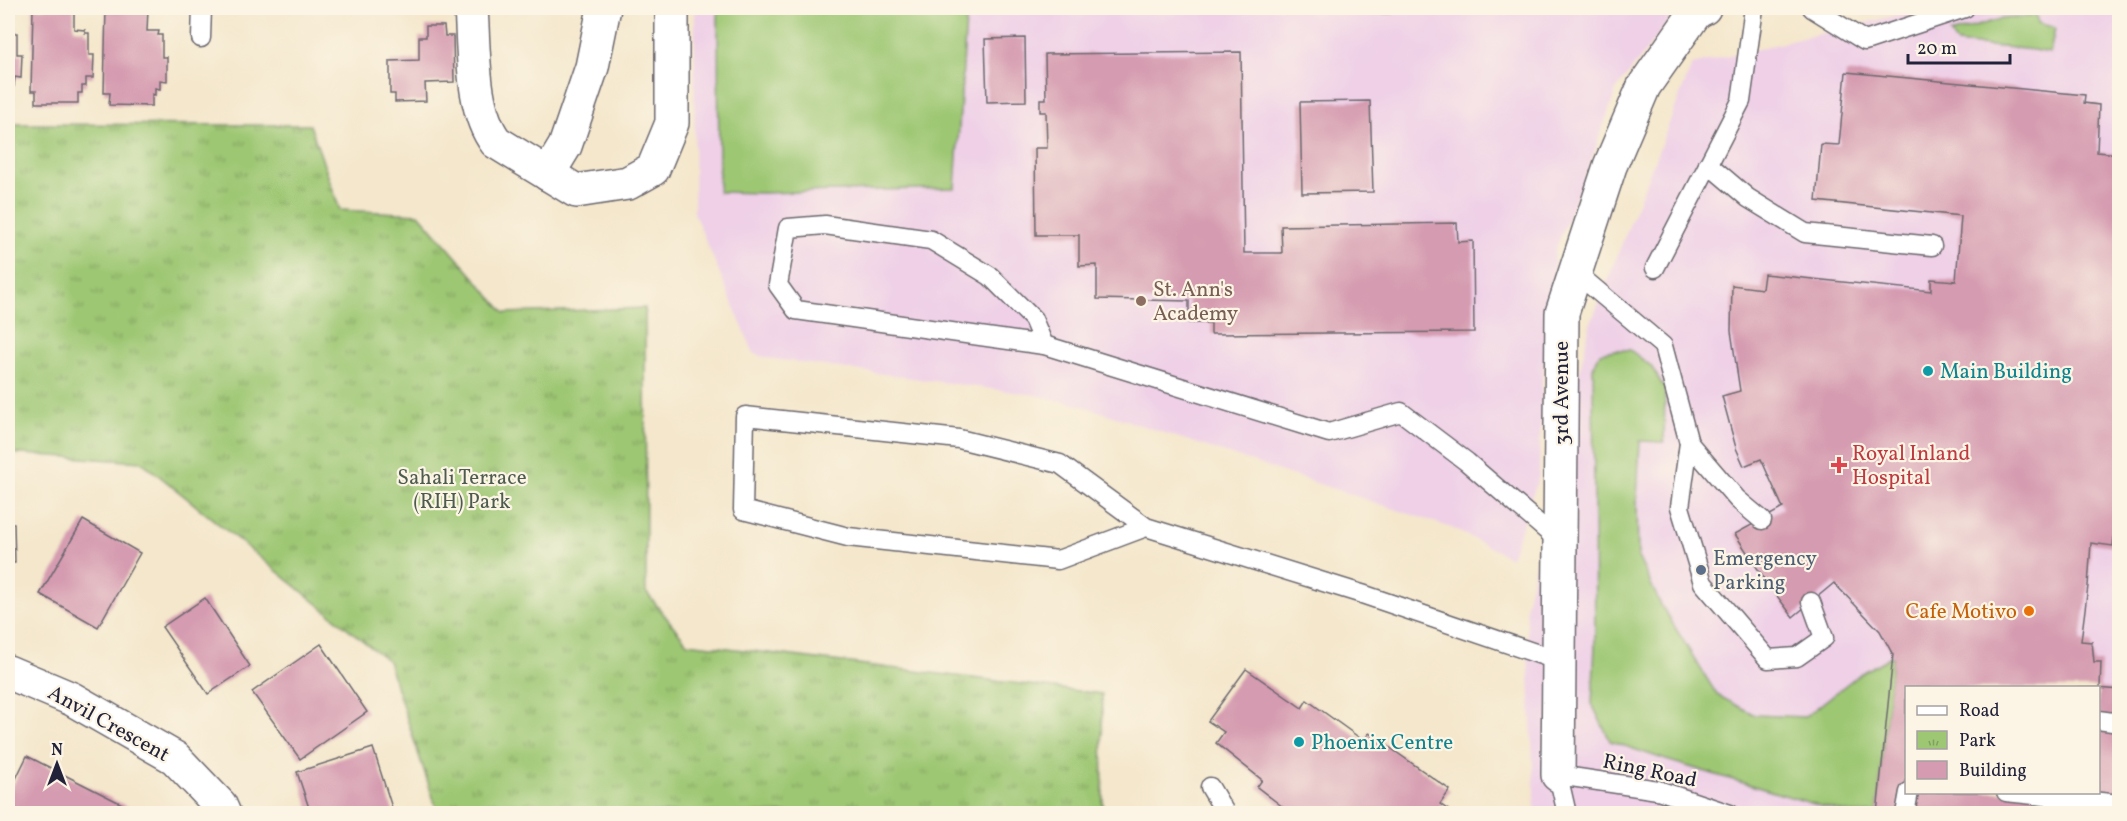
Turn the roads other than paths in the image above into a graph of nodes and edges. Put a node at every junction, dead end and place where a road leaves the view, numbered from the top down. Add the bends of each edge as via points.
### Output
1 (202, 8) edge
2 (471, 8) edge
3 (604, 8) edge
4 (672, 8) edge
5 (1704, 8) edge
6 (1754, 8) edge
7 (1812, 8) edge
8 (1965, 8) edge
9 (201, 38) dead end
10 (1708, 164) junction
11 (548, 174) junction
12 (1932, 246) dead end
13 (1655, 268) dead end
14 (1575, 272) junction
15 (1044, 345) junction
16 (1689, 443) junction
17 (1762, 520) dead end
18 (1146, 527) junction
19 (1560, 542) junction
20 (1811, 602) dead end
21 (1559, 661) junction
22 (8, 672) edge
23 (2100, 720) edge
24 (2120, 723) edge
25 (1558, 775) junction
26 (1210, 787) dead end
27 (1909, 794) edge
28 (2025, 794) edge
29 (2120, 804) edge
30 (224, 813) edge
31 (1226, 813) edge
32 (1568, 813) edge
33 (1730, 813) edge
34 (1905, 813) edge

1 - 9 lane
2 - 11 street via 479,105 485,125 496,142
3 - 11 street via 584,90 565,146
4 - 11 street via 672,123 653,168 628,183 576,191
5 - 14 street, 3rd Avenue via 1696,12 1644,86 1610,166
6 - 10 lane via 1741,100
7 - 8 lane via 1865,41
10 - 12 lane via 1748,198 1805,233
10 - 13 lane
14 - 16 lane via 1663,346
14 - 19 street, 3rd Avenue via 1562,313
15 - 15 lane via 796,310 778,285 788,228 825,225 931,240 990,276 1033,319
15 - 19 lane via 1329,433 1401,411
16 - 17 lane via 1737,499
16 - 20 lane via 1680,507 1703,583 1768,659 1797,657 1824,638
18 - 18 lane via 1060,464 959,439 745,416 743,510 848,537 1058,561
18 - 21 lane
19 - 21 street, 3rd Avenue
21 - 25 street, 3rd Avenue
22 - 30 street, Anvil Crescent via 95,711 175,758
23 - 24 lane
25 - 32 lane, 3rd Avenue
25 - 33 lane, Ring Road via 1658,790
26 - 31 lane
27 - 34 lane
28 - 29 lane

